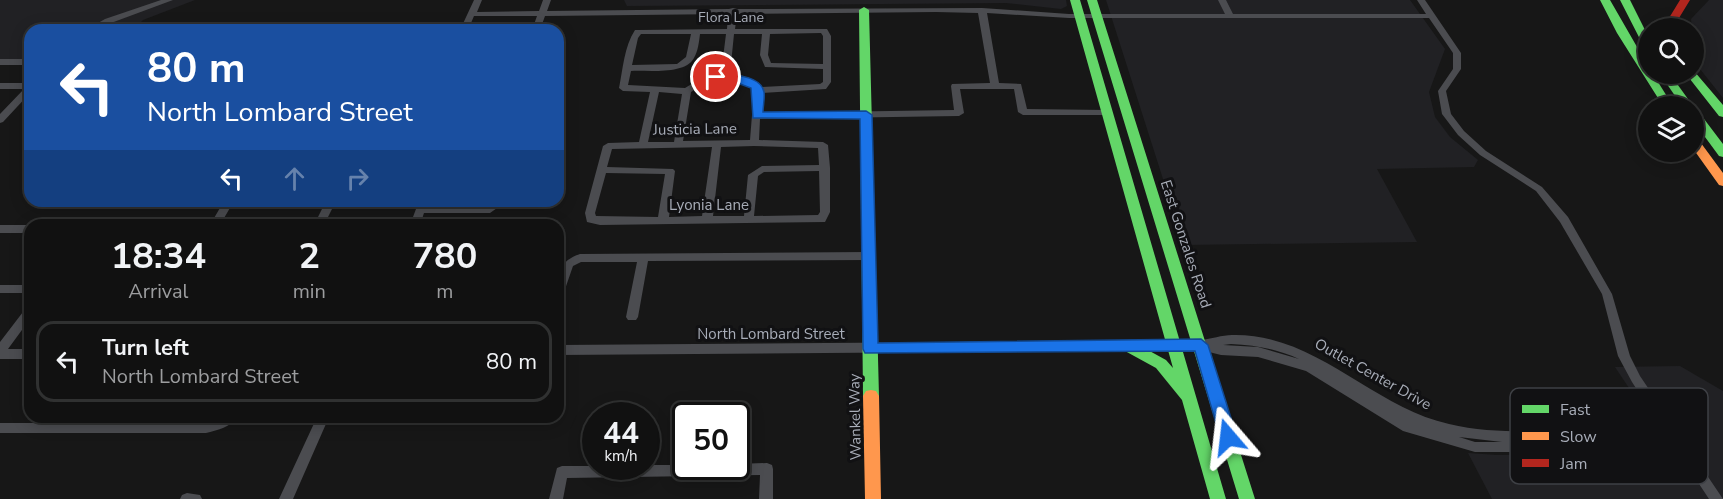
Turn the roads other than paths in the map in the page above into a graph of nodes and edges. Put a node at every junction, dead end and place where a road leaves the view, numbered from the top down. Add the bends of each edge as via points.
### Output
1 (169, 0) edge
2 (478, 0) edge
3 (547, 0) edge
4 (617, 0) edge
5 (1074, 0) edge
6 (1092, 0) edge
7 (1222, 0) edge
8 (1421, 0) edge
9 (1625, 0) edge
10 (1685, 0) edge
11 (1606, 2) edge
12 (733, 10) junction
13 (864, 10) junction
14 (982, 10) junction
15 (615, 11) junction
16 (542, 13) junction
17 (472, 14) junction
18 (1079, 16) junction
19 (1097, 16) junction
20 (1230, 16) junction
21 (1432, 16) junction
22 (1674, 18) edge
23 (102, 24) edge
24 (467, 24) edge
25 (538, 24) edge
26 (1638, 25) edge
27 (731, 30) junction
28 (766, 30) junction
29 (696, 31) junction
30 (0, 62) edge
31 (24, 62) edge
32 (827, 67) junction
33 (626, 68) junction
34 (725, 76) junction
35 (1700, 84) edge
36 (0, 86) edge
37 (995, 86) junction
38 (24, 87) edge
39 (655, 90) junction
40 (758, 90) junction
41 (687, 91) junction
42 (24, 94) edge
43 (1661, 96) edge
44 (1107, 112) junction
45 (1723, 113) edge
46 (866, 115) junction
47 (757, 116) junction
48 (0, 120) edge
49 (1704, 127) edge
50 (754, 143) junction
51 (678, 144) junction
52 (717, 144) junction
53 (643, 145) junction
54 (1723, 153) edge
55 (1704, 156) edge
56 (825, 168) junction
57 (601, 170) junction
58 (1723, 182) edge
59 (445, 207) edge
60 (495, 207) edge
61 (706, 220) junction
62 (749, 220) junction
63 (663, 221) junction
64 (24, 229) edge
65 (0, 230) edge
66 (869, 256) junction
67 (643, 258) junction
68 (564, 276) edge
69 (0, 289) edge
70 (24, 289) edge
71 (632, 317) dead end
72 (24, 319) edge
73 (1201, 345) junction
74 (1175, 346) junction
75 (1130, 347) junction
76 (870, 349) junction
77 (564, 350) edge
78 (0, 352) edge
79 (24, 354) edge
80 (1642, 388) edge
81 (1190, 402) junction
82 (219, 423) edge
83 (320, 423) edge
84 (0, 428) edge
85 (1510, 436) edge
86 (1510, 447) edge
87 (1706, 484) edge
88 (187, 499) edge
89 (195, 499) edge
90 (286, 499) edge
91 (556, 499) edge
92 (766, 499) edge
93 (873, 499) edge
94 (1218, 499) edge
95 (1247, 499) edge
96 (1716, 499) edge

1 - 23 street
2 - 17 street
3 - 16 street
4 - 15 street
5 - 18 main road
6 - 19 main road, East Gonzales Road
7 - 20 street
8 - 21 street
9 - 26 main road
10 - 22 main road
11 - 43 main road
12 - 13 street
12 - 15 street
12 - 27 street
13 - 14 street
13 - 46 main road, Wankel Way
14 - 18 street
14 - 37 street
15 - 16 street
16 - 17 street
16 - 25 street
17 - 24 street
18 - 19 street
18 - 44 main road
19 - 20 street
19 - 73 main road, East Gonzales Road
20 - 21 street
21 - 80 street via 1457,53 1457,69 1442,91 1447,114 1472,143 1527,180 1557,209 1607,294 1624,356
27 - 28 street, Flora Lane
27 - 29 street, Flora Lane
27 - 34 street
28 - 32 street, Flora Lane via 825,32
28 - 32 street via 764,55 768,65
29 - 33 street, Flora Lane via 638,33
29 - 33 street via 691,60 686,65
30 - 31 street
32 - 40 street via 825,85 816,89
33 - 39 street via 623,86 630,90
34 - 40 street via 746,80
34 - 41 street via 704,81
35 - 45 main road
36 - 38 street
37 - 44 street via 1018,86 1023,112
37 - 46 street via 955,86 959,113
39 - 41 street
39 - 53 street
40 - 47 street
41 - 51 street
42 - 48 street
44 - 74 main road
46 - 47 street
46 - 66 main road, Wankel Way
47 - 50 street
49 - 54 main road
50 - 52 street, Justicia Lane
50 - 56 street, Justicia Lane via 823,145
51 - 52 street, Justicia Lane
51 - 53 street, Justicia Lane
52 - 61 street
53 - 57 street, Justicia Lane via 608,147
55 - 58 main road
56 - 62 street via 762,168 753,175
56 - 62 street, Lyonia Lane via 821,219
57 - 63 street via 670,171
57 - 63 street, Lyonia Lane via 590,213 593,220
59 - 60 street
61 - 62 street, Lyonia Lane
61 - 63 street, Lyonia Lane
64 - 65 street
66 - 67 street
66 - 76 main road, Wankel Way
67 - 68 street via 580,258 568,264
67 - 71 street
69 - 70 street
72 - 78 street
73 - 74 street, North Lombard Street
73 - 85 street, Outlet Center Drive via 1219,340 1249,340 1293,350 1412,417 1470,436
73 - 86 street, Outlet Center Drive via 1258,352 1310,367 1407,427 1475,447
73 - 95 main road, East Gonzales Road
74 - 75 street, North Lombard Street
74 - 81 main road
75 - 76 street, North Lombard Street
75 - 81 main road via 1161,364
76 - 77 street, North Lombard Street
76 - 93 main road, Wankel Way
78 - 79 street
81 - 94 main road
82 - 84 street via 206,428
83 - 90 street
87 - 96 street
88 - 89 street
91 - 92 street via 562,472 767,469

